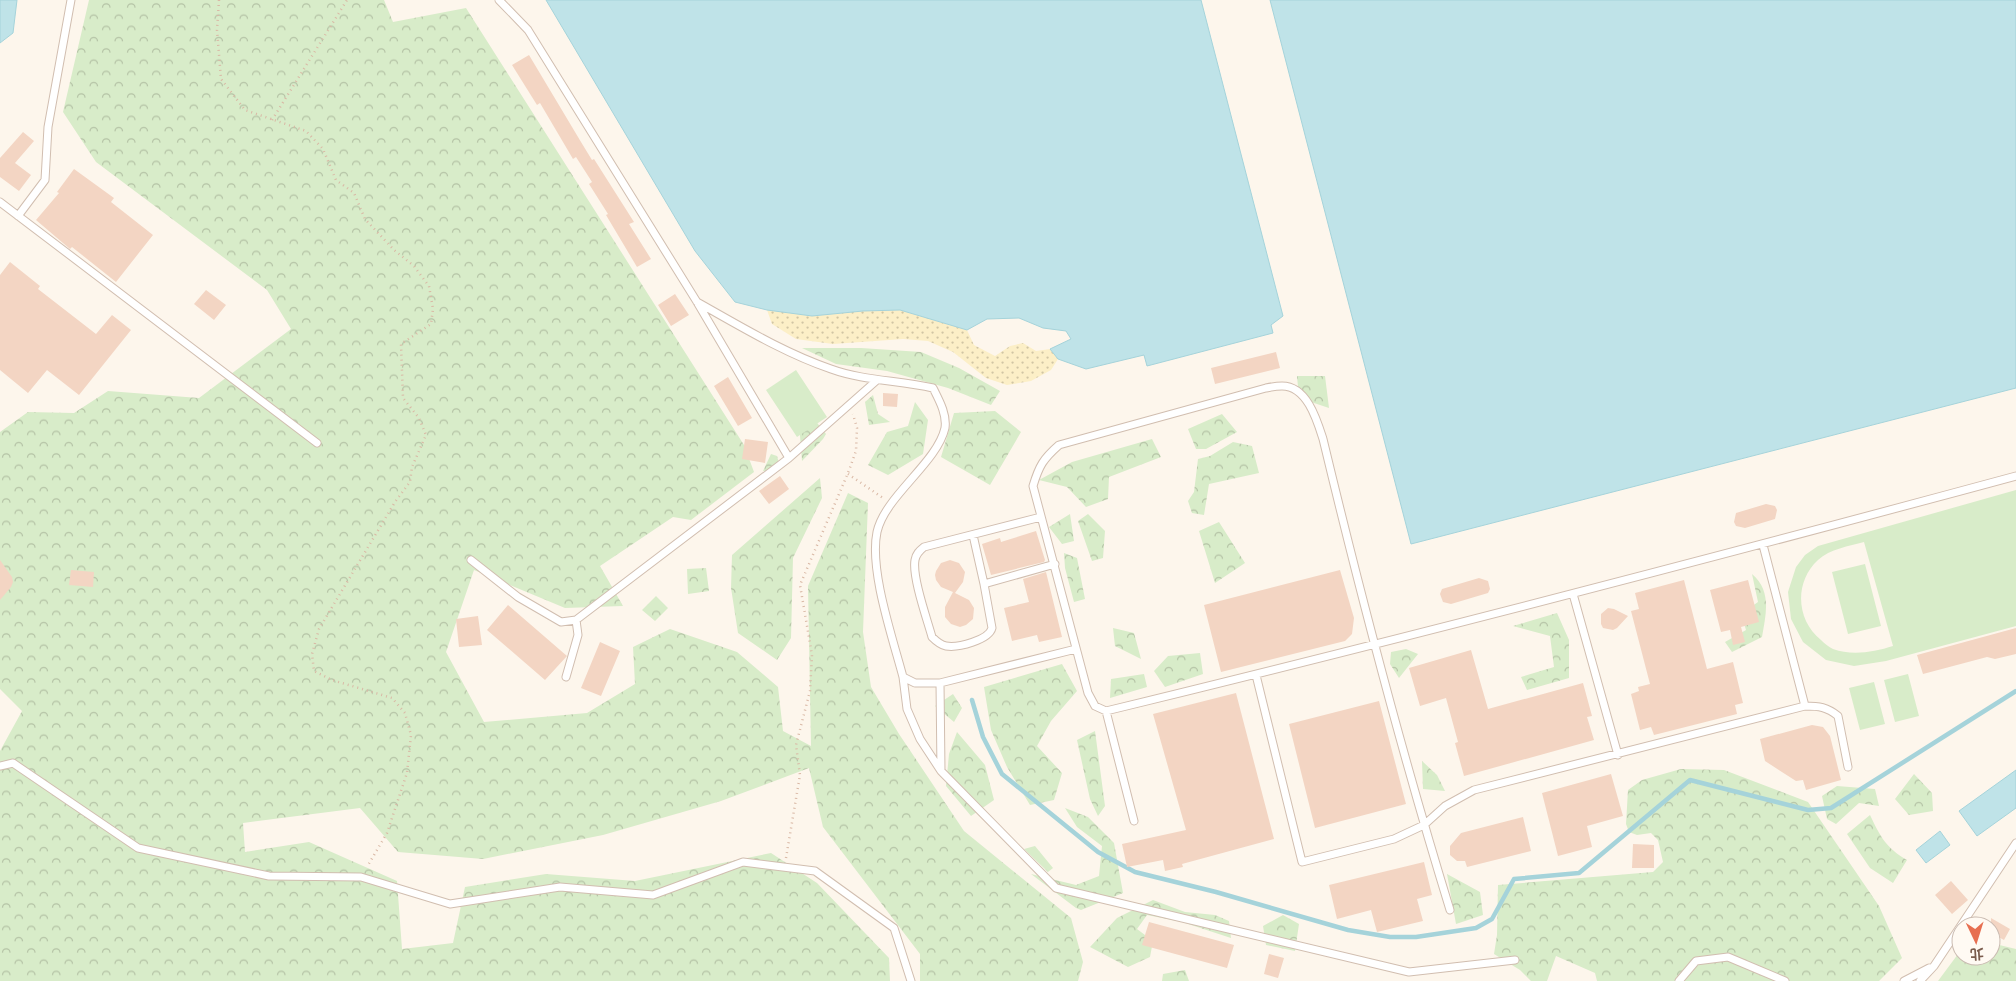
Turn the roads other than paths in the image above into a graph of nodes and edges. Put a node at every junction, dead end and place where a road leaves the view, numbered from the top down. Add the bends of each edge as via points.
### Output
1 (71, 0) edge
2 (499, 0) edge
3 (0, 202) edge
4 (18, 216) junction
5 (697, 302) junction
6 (876, 381) junction
7 (318, 443) dead end
8 (789, 458) junction
9 (2016, 476) edge
10 (1041, 517) junction
11 (973, 535) junction
12 (1763, 545) junction
13 (471, 560) dead end
14 (1055, 564) junction
15 (984, 584) junction
16 (1573, 594) junction
17 (576, 620) junction
18 (1375, 645) junction
19 (1076, 649) junction
20 (1256, 675) junction
21 (566, 677) dead end
22 (902, 677) junction
23 (940, 683) junction
24 (1805, 706) junction
25 (1106, 711) junction
26 (1618, 755) junction
27 (0, 766) edge
28 (1848, 767) dead end
29 (942, 771) junction
30 (1134, 821) dead end
31 (1424, 825) junction
32 (2016, 843) edge
33 (1450, 910) dead end
34 (1515, 960) dead end
35 (1934, 966) junction
36 (911, 981) edge
37 (1679, 981) edge
38 (1785, 981) edge
39 (1904, 981) edge
40 (1920, 981) edge

1 - 4 lane via 48,127 44,180
2 - 5 lane via 528,30
3 - 4 lane
4 - 7 lane
5 - 6 lane via 783,349 831,369
5 - 8 lane
6 - 8 lane
6 - 22 lane via 905,382 933,388 942,406 945,426 938,444 892,504 877,532 876,570
8 - 17 lane
9 - 12 lane
10 - 11 lane
10 - 14 lane
10 - 18 lane via 1033,486 1038,468 1059,445 1266,388 1284,386 1300,393 1316,414
11 - 15 lane
11 - 15 lane via 924,547 915,559 915,571 932,637 938,643 955,646 990,634 992,620
12 - 16 lane
12 - 24 lane
13 - 17 lane via 518,597 561,622
14 - 15 lane
14 - 19 lane
16 - 18 lane
16 - 26 lane
17 - 21 lane via 578,635
18 - 20 lane
18 - 31 lane
19 - 23 lane
19 - 25 lane via 1088,693 1096,706
20 - 25 lane
20 - 31 lane via 1302,862 1394,839
22 - 23 lane via 915,683
22 - 29 lane via 907,709 920,739
23 - 29 lane
24 - 26 lane
24 - 28 lane via 1828,708 1838,716
25 - 30 lane
26 - 31 lane via 1474,790 1445,806
27 - 36 lane via 13,763 138,848 269,876 361,877 450,904 560,887 653,895 743,862 815,871 894,928
29 - 34 lane via 1056,888 1409,972
31 - 33 lane
32 - 35 lane
35 - 39 lane
35 - 40 lane
37 - 38 lane via 1696,961 1728,957

